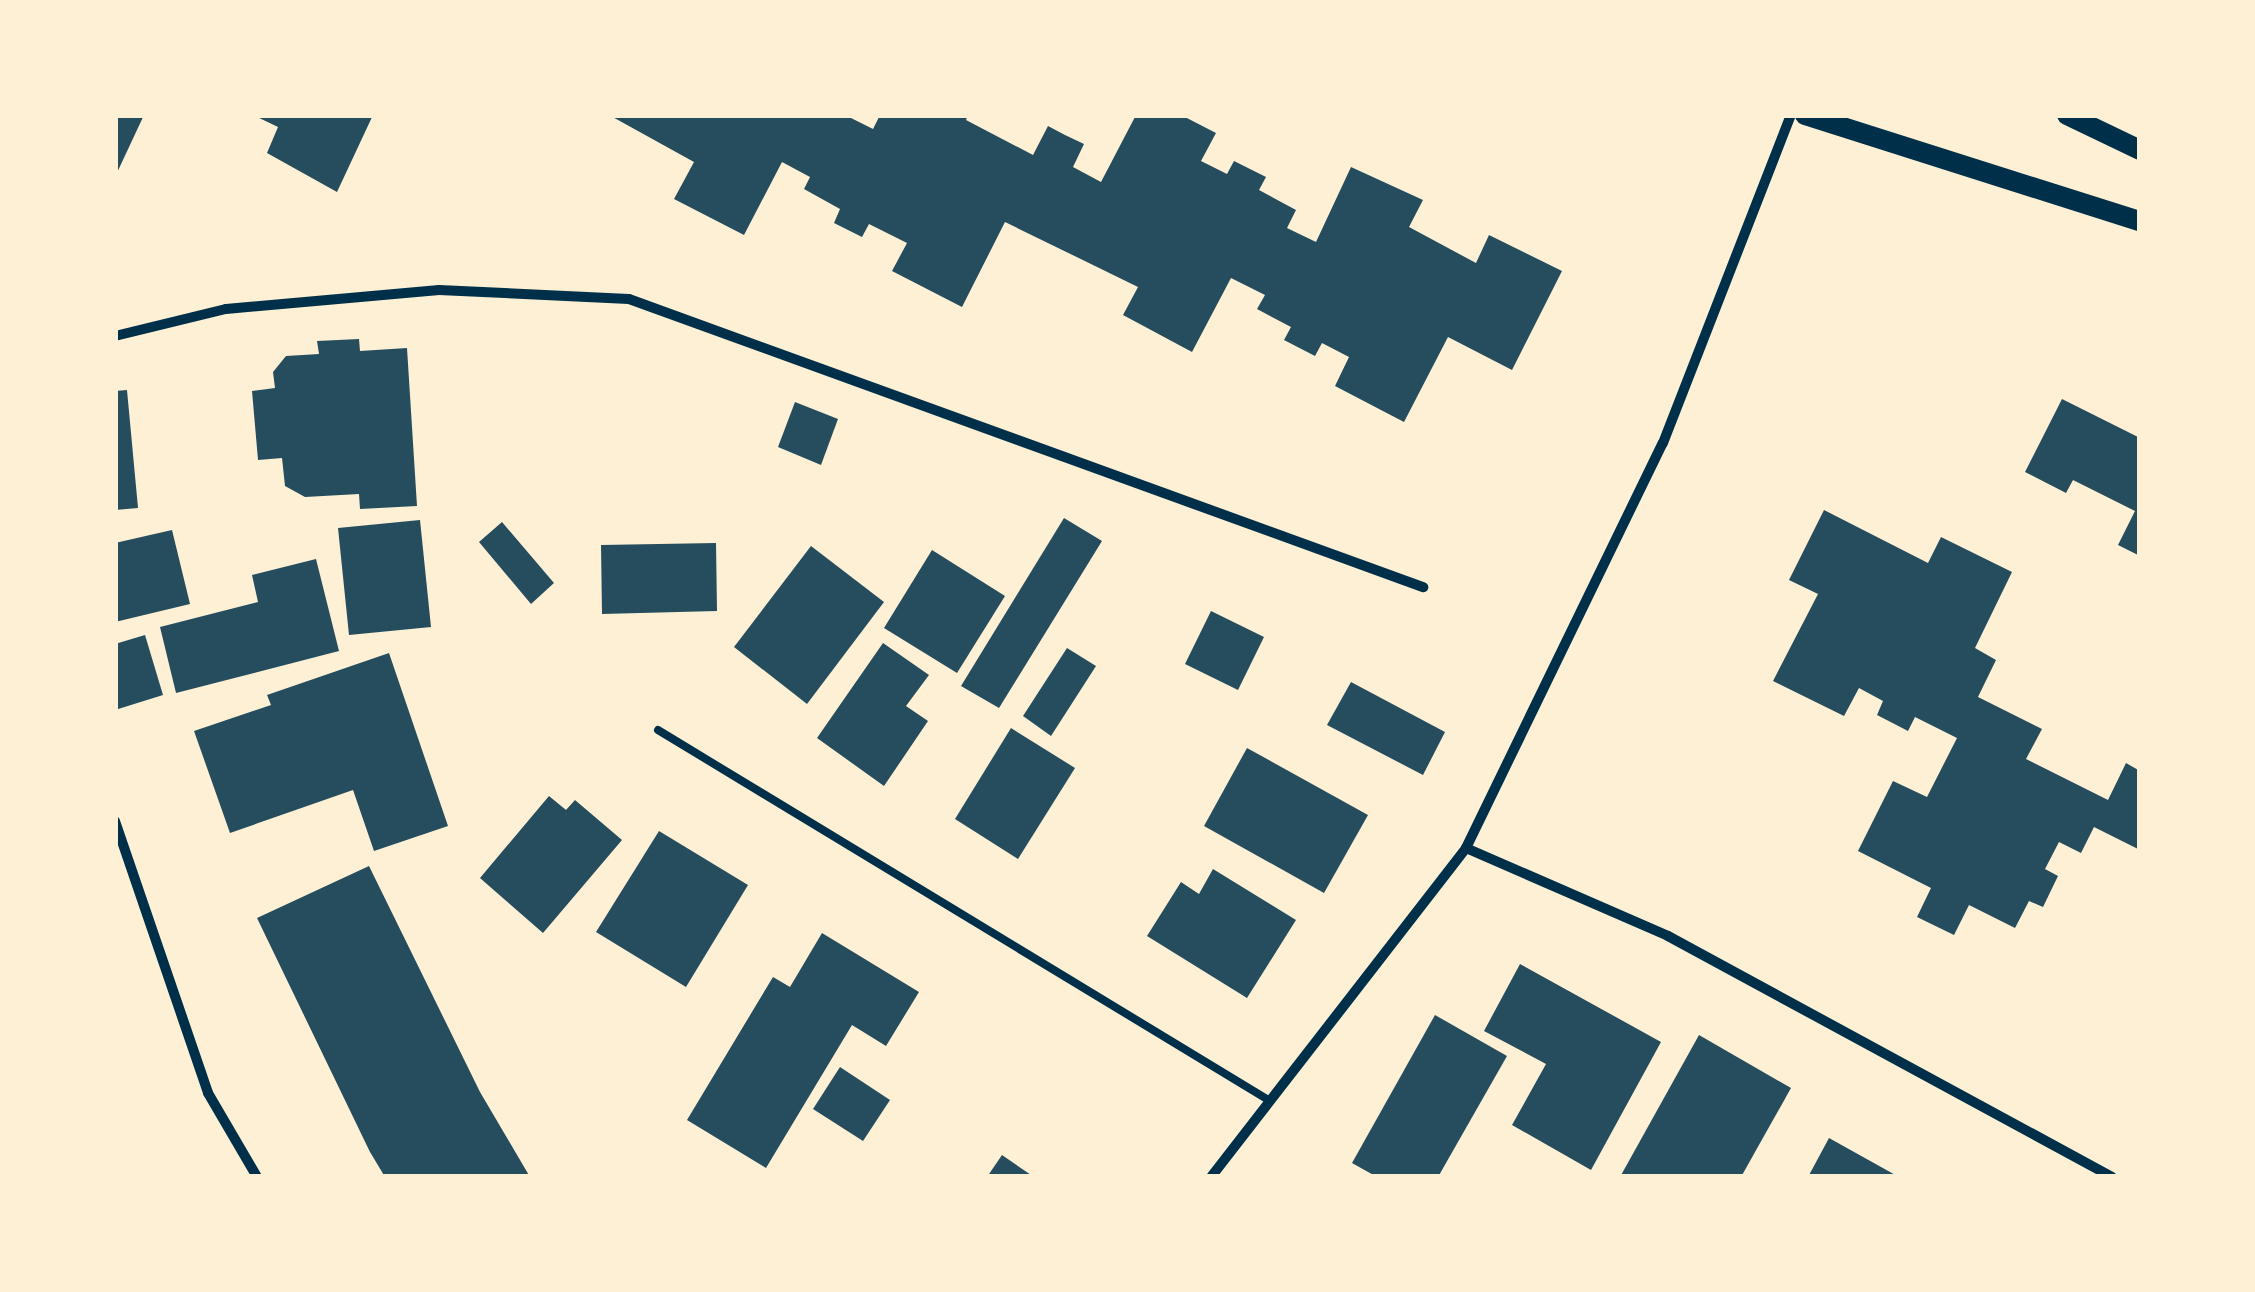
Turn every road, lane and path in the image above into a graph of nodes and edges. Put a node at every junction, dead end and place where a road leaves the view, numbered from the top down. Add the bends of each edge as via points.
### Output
1 (1791, 115) edge
2 (1805, 115) edge
3 (2067, 115) edge
4 (2140, 150) edge
5 (2140, 221) edge
6 (115, 336) edge
7 (1423, 587) dead end
8 (658, 730) dead end
9 (115, 821) edge
10 (1466, 848) junction
11 (1270, 1101) junction
12 (256, 1177) edge
13 (1211, 1177) edge
14 (2112, 1177) edge

1 - 10 street via 1663,443
2 - 5 main road
3 - 4 main road
6 - 7 street via 226,308 440,290 629,299
8 - 11 lane
9 - 12 street via 208,1093
10 - 11 street
10 - 14 street via 1668,936
11 - 13 street

